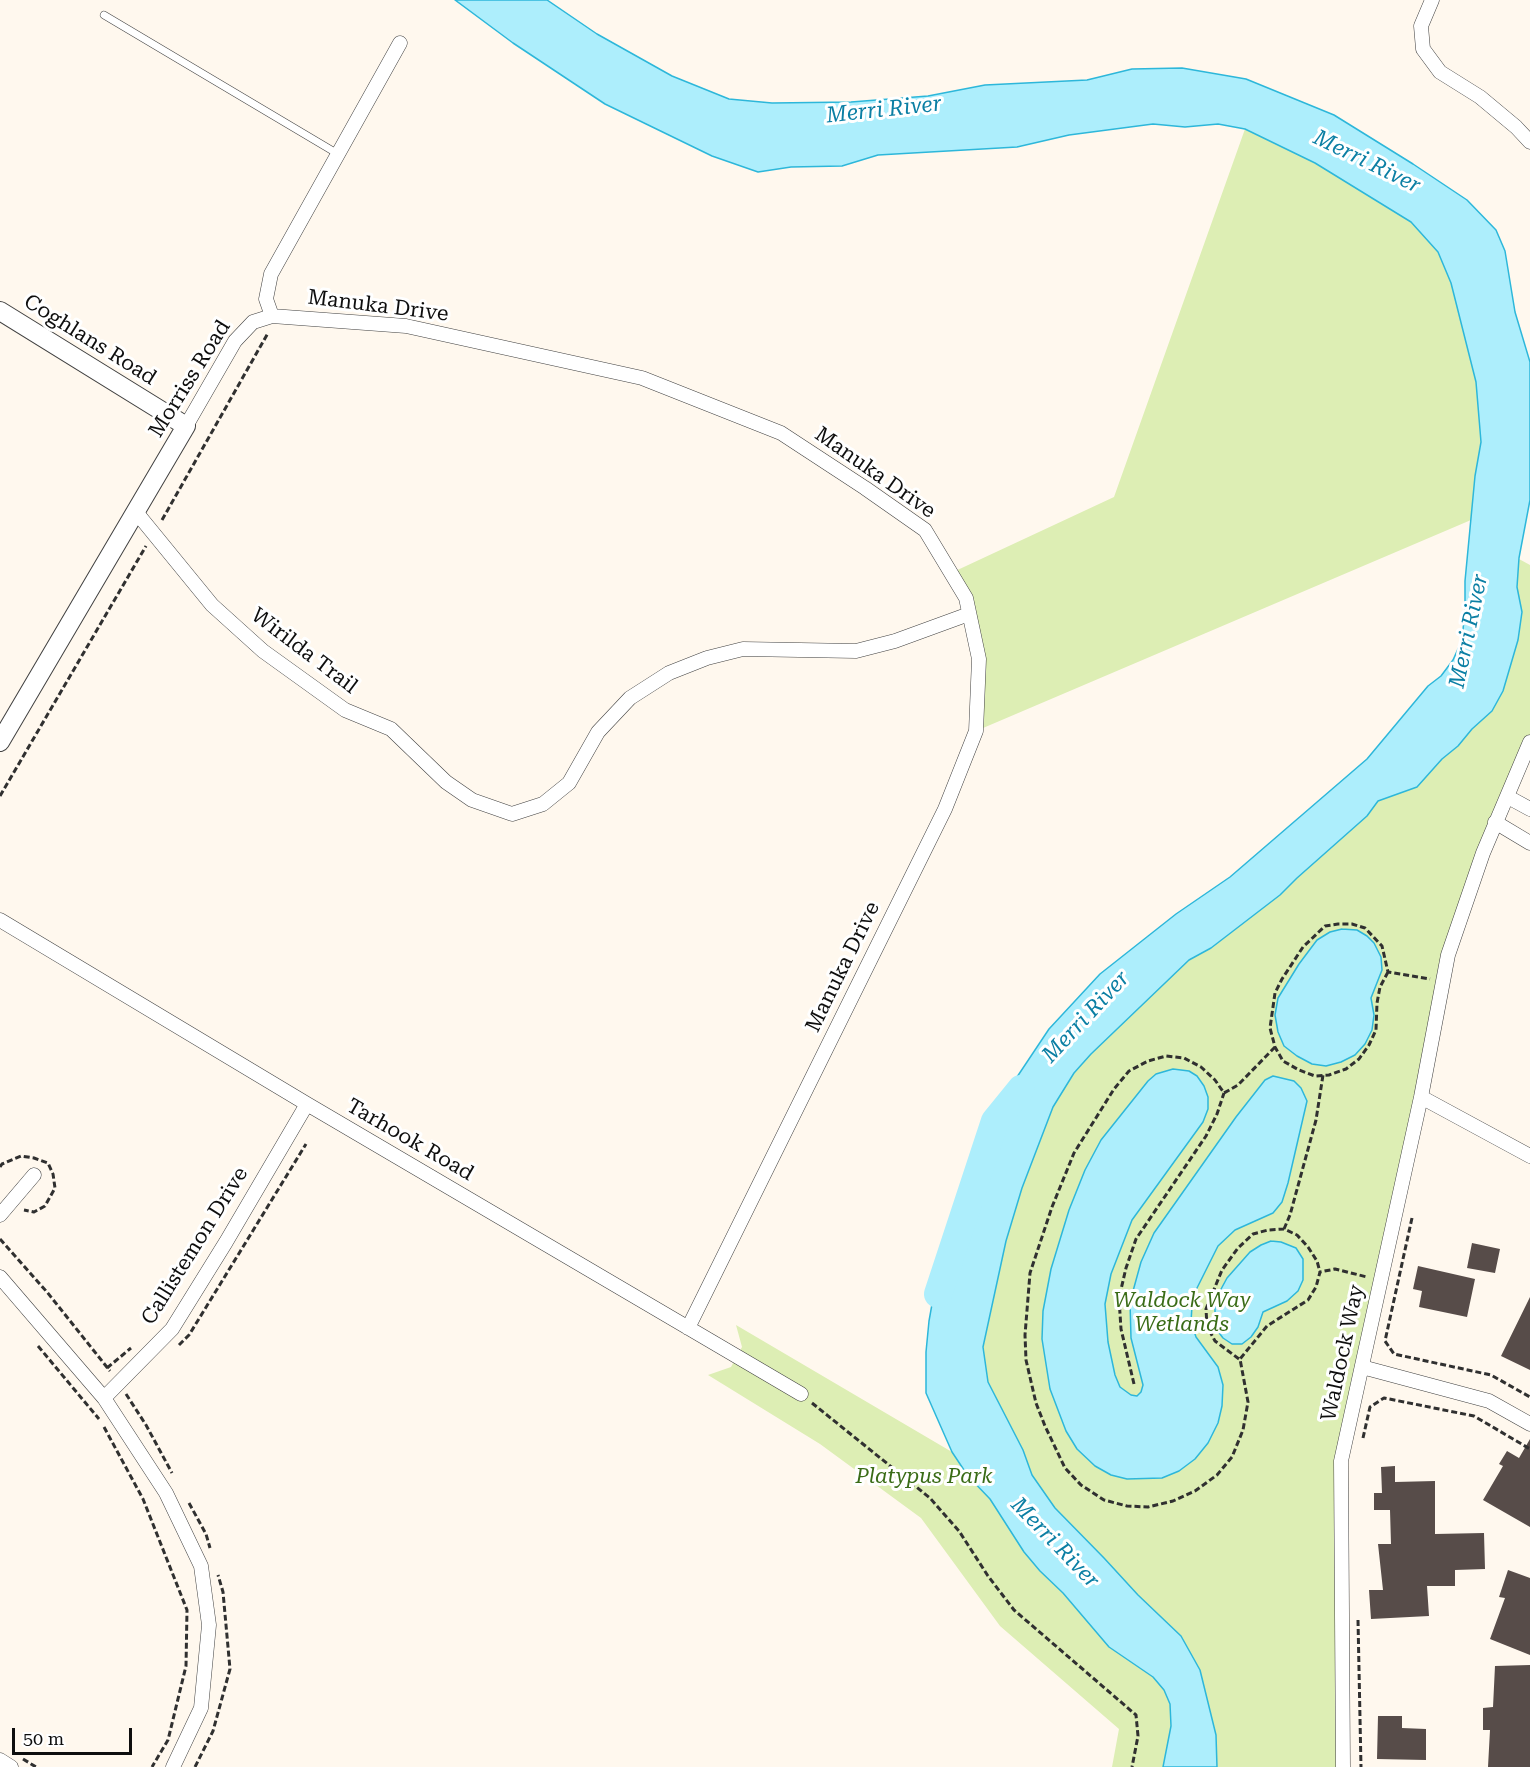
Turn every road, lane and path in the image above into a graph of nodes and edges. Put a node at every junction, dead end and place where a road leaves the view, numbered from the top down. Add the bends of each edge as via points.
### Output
1 (1432, 0) edge
2 (104, 15) dead end
3 (400, 43) dead end
4 (1530, 142) edge
5 (338, 154) junction
6 (275, 316) junction
7 (2, 318) edge
8 (186, 426) junction
9 (136, 512) junction
10 (154, 534) junction
11 (969, 614) junction
12 (0, 742) edge
13 (1530, 742) edge
14 (0, 796) edge
15 (1508, 797) junction
16 (1530, 809) edge
17 (1495, 822) junction
18 (1530, 843) edge
19 (0, 920) edge
20 (1388, 972) junction
21 (1443, 981) junction
22 (1275, 1047) junction
23 (1323, 1075) junction
24 (1224, 1094) junction
25 (1421, 1097) junction
26 (307, 1104) junction
27 (1530, 1156) edge
28 (34, 1175) dead end
29 (0, 1215) edge
30 (1412, 1218) dead end
31 (1284, 1229) junction
32 (1320, 1272) junction
33 (0, 1277) edge
34 (1381, 1280) junction
35 (688, 1328) junction
36 (36, 1344) dead end
37 (131, 1348) dead end
38 (1240, 1359) junction
39 (1362, 1367) junction
40 (107, 1368) dead end
41 (1134, 1384) dead end
42 (801, 1394) joint
43 (1530, 1397) edge
44 (104, 1398) junction
45 (1530, 1424) edge
46 (1360, 1447) dead end
47 (1530, 1449) edge
48 (1358, 1620) dead end
49 (0, 1760) edge
50 (11, 1767) edge
51 (152, 1767) edge
52 (173, 1767) edge
53 (1132, 1767) edge
54 (1343, 1767) edge
55 (1361, 1767) edge

1 - 4 street via 1421,26 1424,49 1440,72 1480,97
2 - 5 lane
3 - 5 street
5 - 6 street via 271,274 266,299
6 - 8 street, Morriss Road via 253,322 235,341
6 - 10 path
6 - 11 street, Manuka Drive via 406,326 642,378 781,433 925,530 966,598
7 - 8 street, Coghlans Road
8 - 9 street, Morriss Road
9 - 10 street, Wirilda Trail
9 - 12 street, Morriss Road
10 - 11 street, Wirilda Trail via 212,605 263,651 345,710 390,729 446,782 472,800 512,814 543,804 569,783 598,732 630,698 669,673 743,649 856,651
10 - 14 path
11 - 35 street, Manuka Drive via 979,660 975,730 948,800
13 - 15 street, Waldock Way
15 - 16 street
15 - 17 street, Waldock Way
17 - 18 street
17 - 21 street, Waldock Way via 1448,955
19 - 26 street, Tarhook Road
20 - 21 path
20 - 22 path via 1382,946 1365,928 1352,924 1325,926 1304,946 1275,993 1270,1028
20 - 23 path via 1380,987 1376,1030 1369,1045 1346,1069
21 - 25 street, Waldock Way
22 - 23 path via 1283,1061 1315,1076
22 - 24 path
23 - 31 path via 1316,1120
24 - 38 path via 1201,1067 1184,1058 1166,1056 1129,1071 1114,1089 1074,1153 1052,1207 1030,1273 1024,1335 1036,1403 1065,1468 1104,1500 1127,1506 1148,1507 1195,1491 1217,1475 1232,1457 1243,1430 1248,1402
24 - 41 path via 1206,1136 1136,1239 1126,1268 1119,1298 1121,1329
25 - 27 street
25 - 34 street, Waldock Way
26 - 35 street, Tarhook Road
26 - 44 street, Callistemon Drive via 172,1329
28 - 29 street
30 - 43 path via 1385,1341 1394,1354 1491,1375
31 - 32 path via 1308,1247
31 - 38 path via 1253,1234 1245,1241 1222,1270 1206,1309 1215,1341
32 - 34 path via 1335,1269
32 - 38 path via 1308,1300 1267,1326
33 - 44 street
34 - 39 street, Waldock Way
35 - 42 street, Tarhook Road
36 - 51 path via 101,1422 143,1499 187,1610 186,1666 168,1740
37 - 40 path
39 - 45 street via 1489,1401
39 - 54 street, Waldock Way via 1341,1461
42 - 53 path via 930,1498 1014,1610 1136,1714 1138,1736
44 - 52 street via 166,1493 201,1566 209,1625 201,1708
46 - 47 path via 1370,1407 1384,1398 1474,1416
48 - 55 path
49 - 50 street

